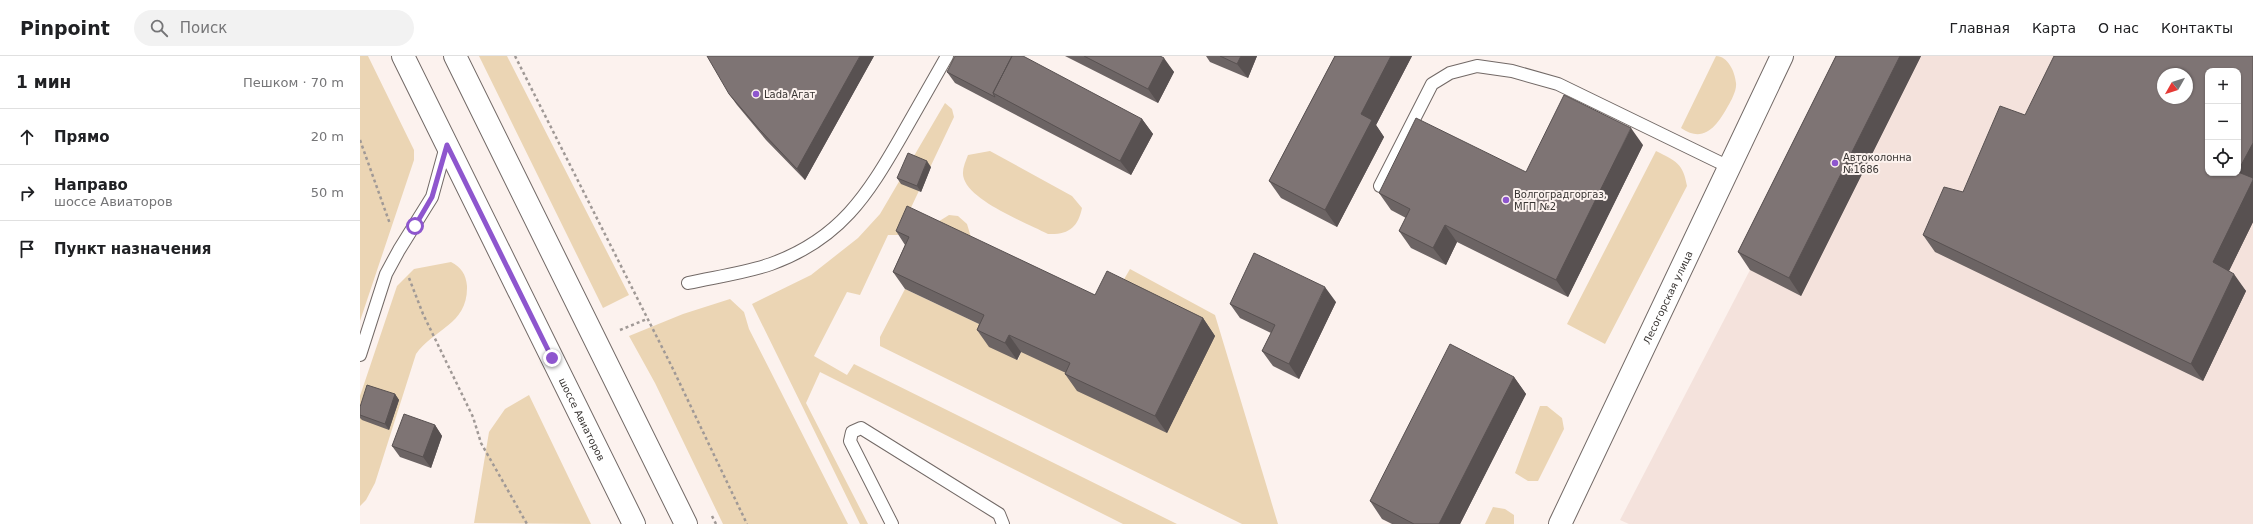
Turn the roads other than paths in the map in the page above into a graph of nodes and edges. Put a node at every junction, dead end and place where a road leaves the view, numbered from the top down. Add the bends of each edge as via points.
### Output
1 (403, 56) edge
2 (455, 56) edge
3 (947, 56) edge
4 (1778, 64) edge
5 (447, 145) junction
6 (1730, 167) junction
7 (1380, 186) dead end
8 (688, 283) dead end
9 (360, 355) edge
10 (634, 524) edge
11 (686, 524) edge
12 (892, 524) edge
13 (1003, 524) edge
14 (1560, 524) edge

1 - 5 main road, шоссе Авиаторов
2 - 11 main road
3 - 8 lane via 875,183 854,210 832,232 771,264
4 - 6 main road, Лесогорская улица
5 - 9 lane via 432,197 398,250 386,274
5 - 10 main road, шоссе Авиаторов
6 - 7 lane via 1558,84 1512,71 1477,66 1450,73 1432,84
6 - 14 main road, Лесогорская улица
12 - 13 lane via 850,441 852,432 861,428 999,514

